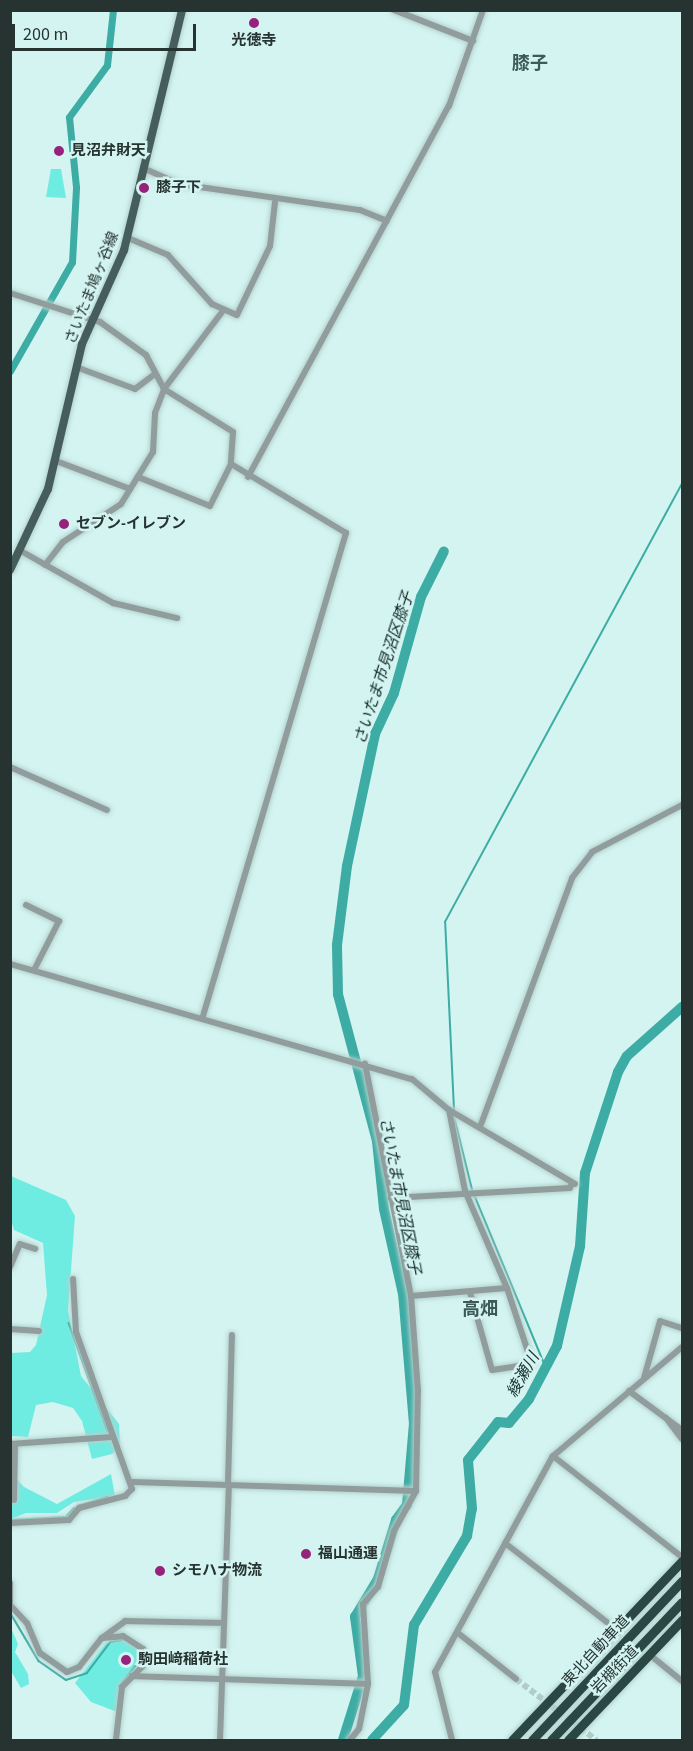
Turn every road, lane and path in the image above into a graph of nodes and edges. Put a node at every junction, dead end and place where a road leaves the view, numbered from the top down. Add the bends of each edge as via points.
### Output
1 (182, 10) edge
2 (394, 10) edge
3 (483, 10) edge
4 (473, 41) junction
5 (143, 168) junction
6 (275, 202) junction
7 (387, 221) junction
8 (128, 238) junction
9 (10, 293) edge
10 (222, 312) junction
11 (93, 318) junction
12 (76, 367) junction
13 (155, 374) junction
14 (164, 389) junction
15 (56, 461) junction
16 (231, 464) junction
17 (138, 477) junction
18 (248, 477) junction
19 (130, 489) junction
20 (21, 551) junction
21 (45, 565) junction
22 (10, 570) edge
23 (177, 618) dead end
24 (10, 766) edge
25 (682, 805) edge
26 (107, 810) dead end
27 (26, 905) dead end
28 (10, 964) edge
29 (34, 970) junction
30 (203, 1017) junction
31 (361, 1062) junction
32 (452, 1112) junction
33 (480, 1127) junction
34 (465, 1191) junction
35 (391, 1198) junction
36 (35, 1249) dead end
37 (10, 1267) edge
38 (73, 1279) dead end
39 (507, 1288) junction
40 (471, 1292) junction
41 (411, 1296) junction
42 (682, 1328) edge
43 (10, 1329) edge
44 (39, 1331) dead end
45 (232, 1335) dead end
46 (682, 1347) edge
47 (644, 1378) junction
48 (629, 1391) junction
49 (664, 1415) junction
50 (682, 1430) edge
51 (112, 1437) junction
52 (682, 1439) edge
53 (13, 1444) edge
54 (553, 1456) junction
55 (133, 1482) junction
56 (228, 1486) junction
57 (416, 1491) junction
58 (14, 1500) dead end
59 (10, 1523) edge
60 (505, 1543) junction
61 (682, 1559) edge
62 (682, 1581) edge
63 (10, 1583) edge
64 (682, 1602) edge
65 (10, 1603) edge
66 (682, 1620) edge
67 (223, 1623) junction
68 (617, 1630) junction
69 (458, 1633) junction
70 (102, 1638) junction
71 (650, 1655) junction
72 (132, 1676) junction
73 (516, 1679) tunnel mouth
74 (221, 1681) junction
75 (682, 1681) edge
76 (364, 1684) junction
77 (116, 1740) edge
78 (220, 1740) edge
79 (350, 1740) edge
80 (452, 1740) edge
81 (512, 1740) edge
82 (532, 1740) edge
83 (551, 1740) edge
84 (568, 1740) edge

1 - 5 main road, さいたま鳩ヶ谷線
2 - 4 street
3 - 4 street
4 - 7 street via 458,88
5 - 6 street via 179,184
5 - 8 main road, さいたま鳩ヶ谷線
6 - 7 street via 360,210
6 - 10 street via 270,246 249,298 237,315
7 - 18 street
8 - 10 street via 176,261
8 - 11 main road, さいたま鳩ヶ谷線
9 - 11 street via 45,300
10 - 14 street
11 - 12 main road, さいたま鳩ヶ谷線
11 - 13 street via 137,346
12 - 13 street via 135,389
12 - 15 main road, さいたま鳩ヶ谷線
13 - 14 street
14 - 16 street via 233,432
14 - 17 street via 155,413 155,446
15 - 19 street
15 - 20 main road, さいたま鳩ヶ谷線
16 - 17 street via 210,506
16 - 18 street
17 - 19 street
18 - 30 street via 346,533
19 - 21 street via 113,512 63,542
20 - 21 street
20 - 22 main road, さいたま鳩ヶ谷線
21 - 23 street via 114,603
24 - 26 street
25 - 33 street via 592,852 572,878
27 - 29 street via 59,921
28 - 29 street
29 - 30 street
30 - 31 street
31 - 32 street via 417,1082
31 - 35 street via 386,1152
32 - 33 street
32 - 34 street
33 - 34 street via 573,1184 570,1188
34 - 35 street
34 - 39 street
35 - 41 street
36 - 37 street via 20,1244
38 - 51 street via 76,1332
39 - 40 street
39 - 40 street via 533,1359 527,1368 492,1370
40 - 41 street
41 - 57 street via 418,1391
42 - 47 street via 660,1321
43 - 44 street
45 - 56 street
46 - 47 street
47 - 48 street
48 - 49 street
48 - 54 street
49 - 50 street
49 - 52 street
51 - 53 street
51 - 55 street
53 - 58 street
54 - 60 street
54 - 61 street
55 - 56 street
55 - 59 street via 125,1496 79,1508 69,1520
56 - 57 street
56 - 67 street
57 - 76 street via 394,1531 378,1587 363,1604
60 - 68 street
60 - 69 street
61 - 68 highway, 岩槻街道
62 - 82 highway, 東北自動車道
63 - 65 street
64 - 83 highway, 東北自動車道
65 - 70 street via 27,1623 40,1653 68,1672 79,1668
66 - 71 highway, 岩槻街道
67 - 70 street via 125,1621
67 - 74 street
68 - 81 highway, 岩槻街道
69 - 73 street
69 - 80 street via 435,1672
70 - 72 street via 123,1636 143,1649 144,1665
71 - 75 street
71 - 84 highway, 岩槻街道
72 - 74 street
72 - 77 street via 122,1687
74 - 76 street
74 - 78 street
76 - 79 street via 359,1729

